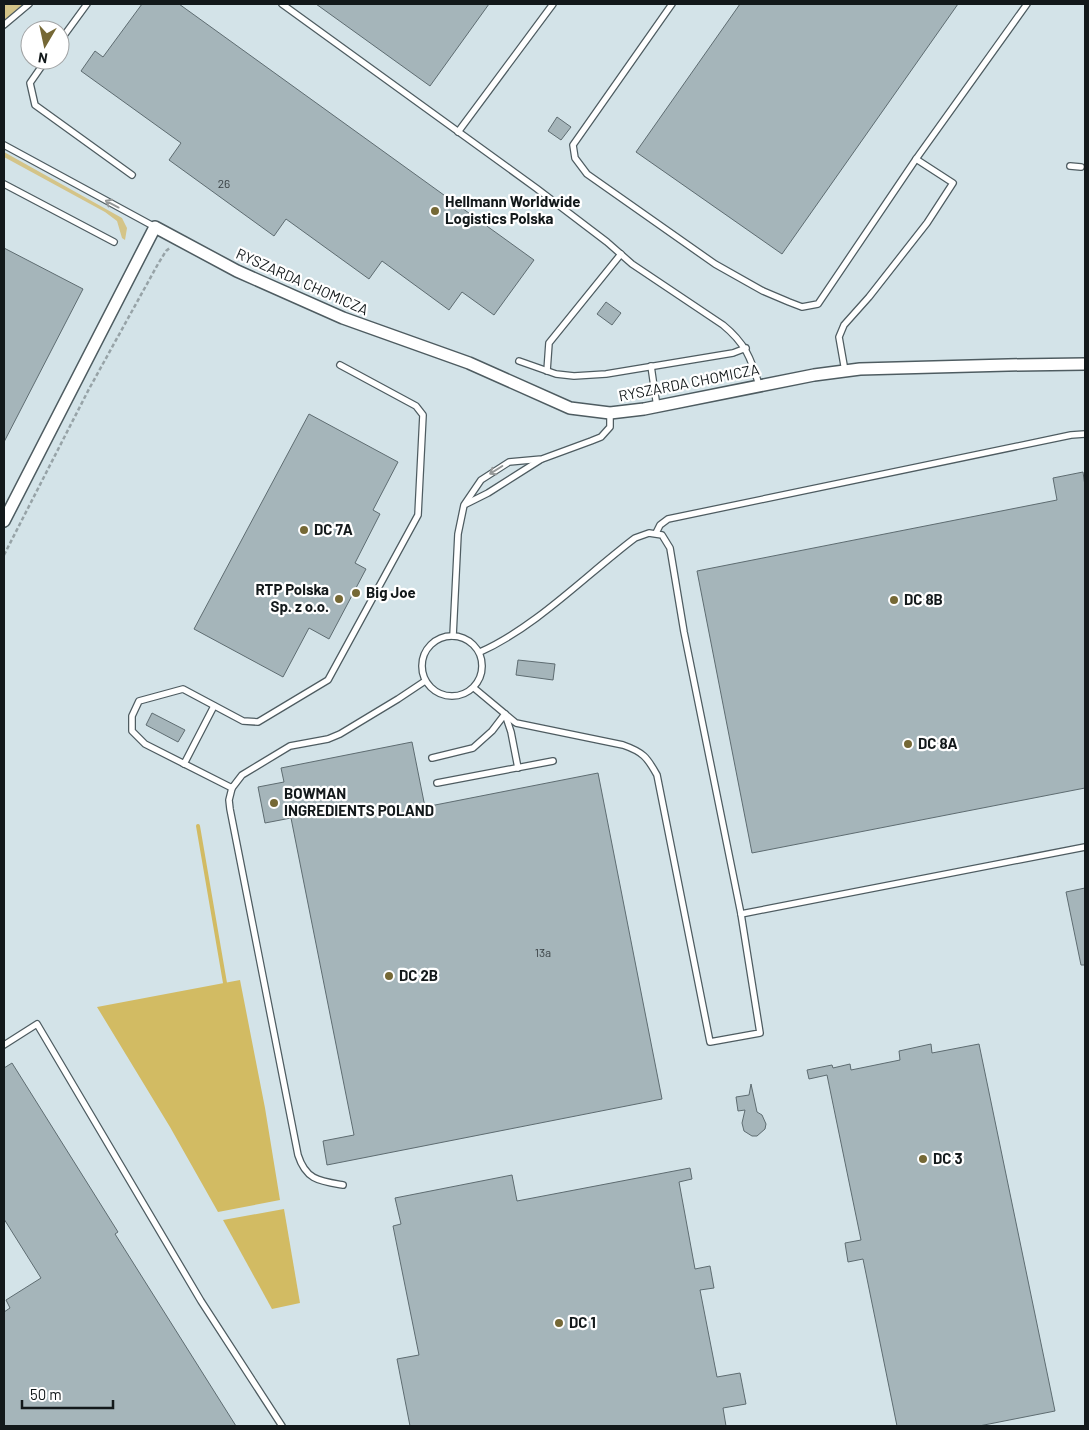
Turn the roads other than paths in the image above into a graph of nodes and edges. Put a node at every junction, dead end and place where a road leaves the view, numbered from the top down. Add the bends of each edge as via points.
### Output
1 (29, 4) edge
2 (87, 4) edge
3 (282, 4) edge
4 (553, 4) edge
5 (672, 4) edge
6 (1027, 4) edge
7 (4, 25) edge
8 (70, 27) edge
9 (39, 70) edge
10 (458, 132) junction
11 (4, 145) edge
12 (916, 159) junction
13 (1070, 166) dead end
14 (1081, 167) dead end
15 (132, 175) dead end
16 (4, 184) edge
17 (155, 227) junction
18 (114, 242) dead end
19 (621, 254) junction
20 (746, 348) junction
21 (519, 361) dead end
22 (1085, 364) edge
23 (340, 365) dead end
24 (651, 366) junction
25 (844, 370) junction
26 (547, 371) junction
27 (758, 385) junction
28 (657, 407) junction
29 (610, 413) junction
30 (1085, 434) edge
31 (542, 459) junction
32 (464, 505) junction
33 (4, 521) edge
34 (656, 533) junction
35 (452, 636) junction
36 (480, 652) junction
37 (425, 681) junction
38 (474, 688) junction
39 (214, 706) junction
40 (505, 714) junction
41 (432, 758) dead end
42 (553, 760) dead end
43 (184, 764) junction
44 (518, 768) junction
45 (437, 783) dead end
46 (232, 788) junction
47 (1085, 847) edge
48 (741, 914) junction
49 (4, 1045) edge
50 (343, 1185) dead end
51 (282, 1426) edge

1 - 7 lane
2 - 8 lane
3 - 10 lane
4 - 10 lane
5 - 12 lane via 572,145 575,158 587,174 715,264 789,302 802,306 818,304
6 - 12 lane
9 - 15 lane via 30,83 35,104
10 - 19 lane
17 -> 11 lane, RYSZARDA CHOMICZA
12 - 25 lane via 953,183 870,297 844,325 839,337
13 - 14 lane
16 - 18 lane
17 - 29 street, RYSZARDA CHOMICZA via 237,271 343,318 469,363 570,408
17 - 33 street
19 - 20 lane via 735,334
19 - 26 lane via 549,343
20 - 24 lane
20 - 27 lane
21 - 26 lane
22 - 25 street, RYSZARDA CHOMICZA
23 - 39 lane via 416,406 422,415 418,515 328,680 258,722 243,721
24 - 26 lane via 574,376
24 - 28 lane
25 - 27 street, RYSZARDA CHOMICZA
27 - 28 street, RYSZARDA CHOMICZA
28 - 29 street, RYSZARDA CHOMICZA
29 - 31 lane via 610,426 601,437
30 - 34 lane via 668,520
31 - 32 lane
31 -> 32 lane via 509,462 481,480
32 - 35 lane via 458,534
34 - 36 lane via 635,538 558,601
34 - 48 lane via 662,535 670,548
35 - 36 lane via 464,638
35 - 37 lane via 435,641 428,648 422,667
36 - 38 lane via 483,670
37 - 38 lane via 436,692 446,696 466,694
37 - 46 lane via 340,734 290,746 242,775
38 - 40 lane
39 - 43 lane
39 - 43 lane via 183,689 140,701 132,716 132,731 145,744
40 - 41 lane via 473,748
40 - 44 lane
40 - 48 lane via 516,723 623,745 639,751 649,760 657,775 710,1042 760,1033
42 - 44 lane
43 - 46 lane
44 - 45 lane
46 - 50 lane via 230,809 298,1155 308,1174 315,1179
47 - 48 lane
49 - 51 lane via 37,1024 201,1301

